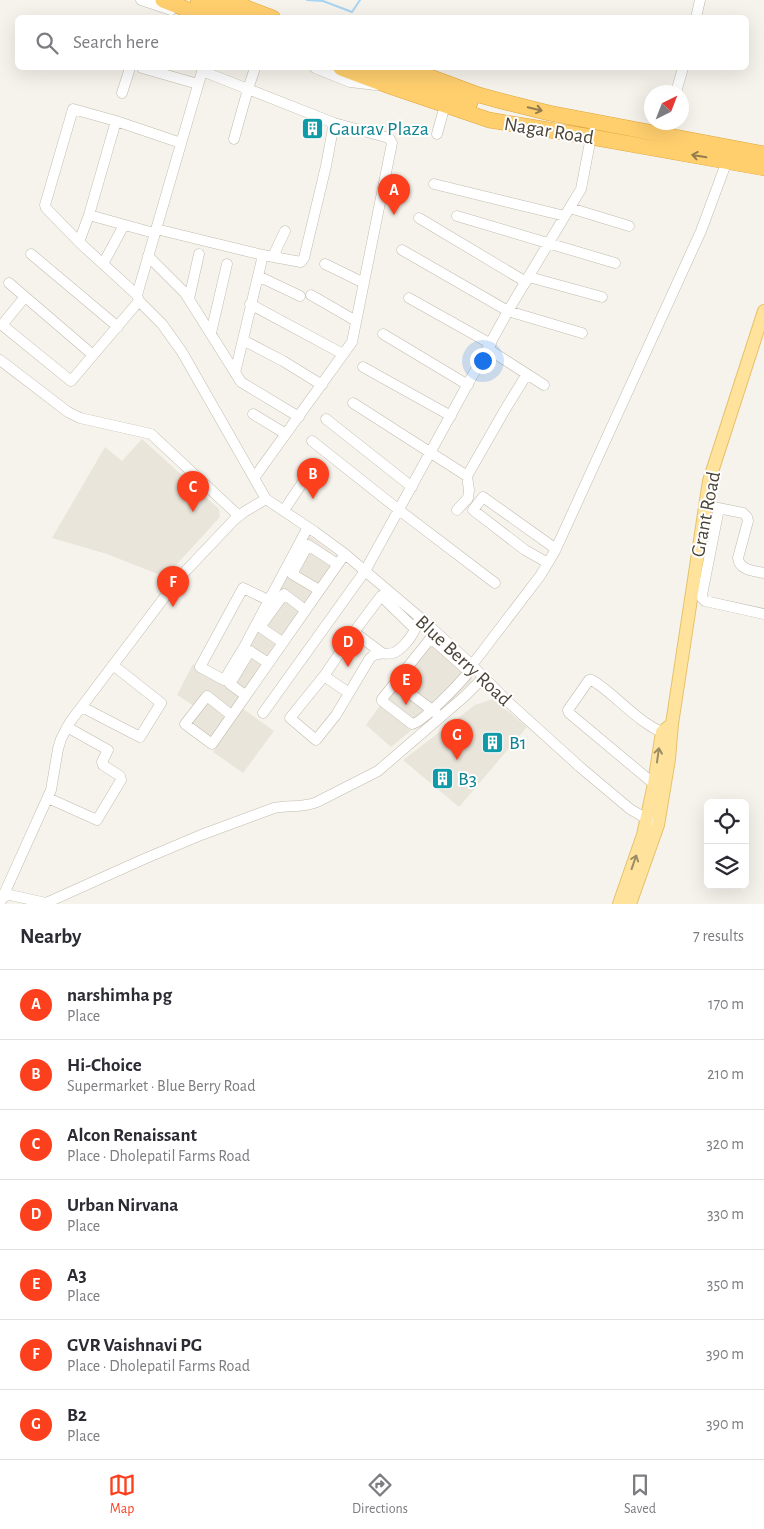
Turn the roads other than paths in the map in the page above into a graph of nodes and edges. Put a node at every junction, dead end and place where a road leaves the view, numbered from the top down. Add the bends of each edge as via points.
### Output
1 (141, 0) edge
2 (163, 0) edge
3 (198, 0) edge
4 (226, 0) edge
5 (700, 0) edge
6 (183, 15) edge
7 (201, 15) edge
8 (235, 15) edge
9 (265, 15) edge
10 (697, 15) edge
11 (129, 70) edge
12 (149, 70) edge
13 (202, 70) edge
14 (204, 70) edge
15 (254, 70) edge
16 (320, 70) edge
17 (346, 70) edge
18 (375, 70) edge
19 (412, 70) edge
20 (682, 70) edge
21 (198, 84) junction
22 (678, 85) edge
23 (392, 87) junction
24 (248, 89) junction
25 (122, 93) dead end
26 (497, 100) junction
27 (445, 105) junction
28 (116, 121) junction
29 (497, 122) junction
30 (334, 123) junction
31 (644, 125) edge
32 (674, 130) edge
33 (438, 134) dead end
34 (591, 137) junction
35 (234, 139) dead end
36 (181, 143) junction
37 (764, 154) edge
38 (726, 161) junction
39 (764, 168) edge
40 (434, 184) dead end
41 (567, 212) junction
42 (89, 215) junction
43 (456, 216) dead end
44 (419, 218) dead end
45 (124, 225) junction
46 (629, 226) dead end
47 (155, 231) junction
48 (285, 231) dead end
49 (79, 242) junction
50 (549, 243) junction
51 (402, 250) dead end
52 (31, 254) dead end
53 (199, 254) dead end
54 (263, 255) junction
55 (148, 256) junction
56 (278, 258) junction
57 (616, 262) dead end
58 (103, 264) junction
59 (227, 264) dead end
60 (325, 264) dead end
61 (258, 276) junction
62 (527, 280) junction
63 (9, 283) dead end
64 (364, 283) junction
65 (311, 295) dead end
66 (300, 296) dead end
67 (602, 297) dead end
68 (24, 298) junction
69 (138, 298) junction
70 (189, 298) junction
71 (409, 298) dead end
72 (250, 304) junction
73 (508, 311) junction
74 (764, 311) edge
75 (356, 321) junction
76 (1, 324) edge
77 (118, 327) junction
78 (211, 333) junction
79 (582, 333) dead end
80 (383, 334) dead end
81 (243, 340) junction
82 (489, 346) junction
83 (343, 354) junction
84 (93, 355) junction
85 (0, 360) edge
86 (363, 368) dead end
87 (235, 373) junction
88 (527, 374) junction
89 (322, 385) junction
90 (468, 385) junction
91 (544, 385) dead end
92 (352, 403) dead end
93 (253, 414) dead end
94 (451, 416) junction
95 (298, 417) junction
96 (326, 419) dead end
97 (286, 434) junction
98 (312, 440) dead end
99 (431, 452) junction
100 (307, 476) dead end
101 (467, 476) junction
102 (254, 478) junction
103 (412, 487) junction
104 (266, 498) junction
105 (705, 505) junction
106 (719, 508) junction
107 (284, 510) junction
108 (399, 510) junction
109 (457, 510) dead end
110 (240, 516) junction
111 (308, 527) junction
112 (556, 549) junction
113 (345, 554) junction
114 (337, 564) junction
115 (548, 564) junction
116 (365, 571) junction
117 (764, 573) edge
118 (495, 583) dead end
119 (319, 590) junction
120 (268, 600) junction
121 (305, 610) junction
122 (764, 614) edge
123 (422, 619) junction
124 (415, 629) junction
125 (354, 632) junction
126 (282, 642) junction
127 (382, 654) junction
128 (268, 663) junction
129 (113, 665) junction
130 (472, 665) junction
131 (324, 676) junction
132 (484, 677) junction
133 (395, 682) junction
134 (349, 693) junction
135 (245, 695) junction
136 (82, 707) junction
137 (432, 710) junction
138 (263, 714) dead end
139 (232, 715) junction
140 (440, 717) junction
141 (67, 727) junction
142 (668, 730) junction
143 (654, 784) junction
144 (48, 798) junction
145 (652, 822) junction
146 (3, 895) edge
147 (53, 902) edge
148 (619, 904) edge
149 (630, 904) edge

1 - 6 street
2 - 7 highway
3 - 8 highway
4 - 9 highway
5 - 10 street
11 - 25 street
12 - 21 street
13 - 21 street
14 - 24 street
15 - 24 street
16 - 23 street via 356,84
17 - 23 highway, Nagar Road
18 - 26 highway via 477,105
19 - 26 highway, Nagar Road
20 - 22 street
21 - 36 street
23 - 27 highway, Nagar Road
24 - 30 street
24 - 35 street
26 - 29 highway
26 -> 31 highway, Nagar Road via 549,113
27 - 29 highway, Nagar Road
27 - 33 street
28 - 36 street
28 - 42 street
28 - 49 street via 72,110 45,205
29 - 34 highway, Nagar Road
30 - 56 street via 304,258 298,262
30 - 64 street via 389,138 392,143
32 - 37 highway, Nagar Road
38 -> 34 highway, Nagar Road
34 - 41 street via 581,189
36 - 47 street
38 - 39 highway, Nagar Road
38 - 112 street via 701,230
40 - 41 street
41 - 46 street
41 - 50 street
42 - 45 street
42 - 49 street
43 - 50 street
44 - 62 street
45 - 47 street
45 - 58 street
47 - 54 street
47 - 55 street
48 - 56 street via 276,252
49 - 58 street
50 - 57 street
50 - 62 street
51 - 73 street
52 - 77 street
53 - 70 street
54 - 56 street
54 - 61 street
55 - 69 street
55 - 70 street
58 - 69 street
59 - 78 street
60 - 64 street
61 - 66 street
61 - 72 street
62 - 67 street
62 - 73 street
63 - 68 street
64 - 75 street
65 - 75 street
68 - 76 street
68 - 84 street
69 - 77 street
69 - 102 street via 182,352
70 - 78 street
71 - 82 street
72 - 81 street
72 - 83 street
73 - 79 street
73 - 82 street
74 - 105 main road, Grant Road via 709,481
75 - 83 street via 352,342
76 - 84 street via 71,381
77 - 84 street
78 - 87 street
80 - 90 street
81 - 87 street
81 - 89 street
82 - 88 street
82 - 90 street
83 - 89 street
85 - 110 street via 80,418 151,434
86 - 94 street
87 - 95 street via 246,386
88 - 91 street
88 - 101 street
89 - 95 street
90 - 94 street
92 - 99 street
93 - 97 street
94 - 99 street
95 - 97 street
96 - 103 street
97 - 102 street
98 - 108 street
99 - 101 street
99 - 103 street
100 - 107 street
101 - 109 street via 468,498
102 - 104 street
103 - 108 street
104 - 107 street, Blue Berry Road
104 - 110 street
105 - 106 street
105 - 142 main road, Grant Road
106 - 117 street via 743,513 747,517 738,563 743,568
106 - 122 street via 702,598
107 - 111 street, Blue Berry Road
108 - 116 street
108 - 118 street
110 - 129 street via 179,578
111 - 113 street, Blue Berry Road
111 - 120 street
112 - 115 street
112 - 115 street via 482,497 472,510
113 - 114 street
113 - 116 street, Blue Berry Road
114 - 119 street
114 - 119 street via 308,545 292,574
115 - 130 street
116 - 123 street, Blue Berry Road
116 - 138 street
119 - 121 street
120 - 120 street via 224,680 200,667 243,588
121 - 126 street
121 - 126 street via 284,594 260,627
123 - 124 street
123 - 130 street, Blue Berry Road
124 - 125 street via 381,596
124 - 127 street via 399,649
125 - 127 street
125 - 131 street
126 - 128 street
127 - 134 street via 370,658
128 - 135 street
128 - 135 street via 250,651 230,684
129 - 136 street
129 - 136 street via 161,703 140,737
130 - 132 street, Blue Berry Road
131 - 134 street
131 - 134 street via 290,718 316,740
132 - 140 street
132 - 145 street, Blue Berry Road via 580,767 630,809
133 - 137 street
133 - 137 street via 382,700 410,723 416,723
133 - 137 street via 429,640 433,640 467,672
135 - 139 street
136 - 141 street
137 - 140 street
139 - 139 street via 212,744 185,724 207,696
140 - 147 street via 378,772 309,806 274,808 200,835
141 - 144 street via 58,749
141 - 144 street via 108,750 103,765 121,780 97,820
143 -> 142 main road, Grant Road
142 - 143 street via 642,719 592,680 568,710
142 - 145 main road, Grant Road via 669,759
143 - 145 main road, Grant Road
144 - 146 street
148 -> 145 main road, Grant Road via 643,835
145 - 149 main road, Grant Road
146 - 147 street

